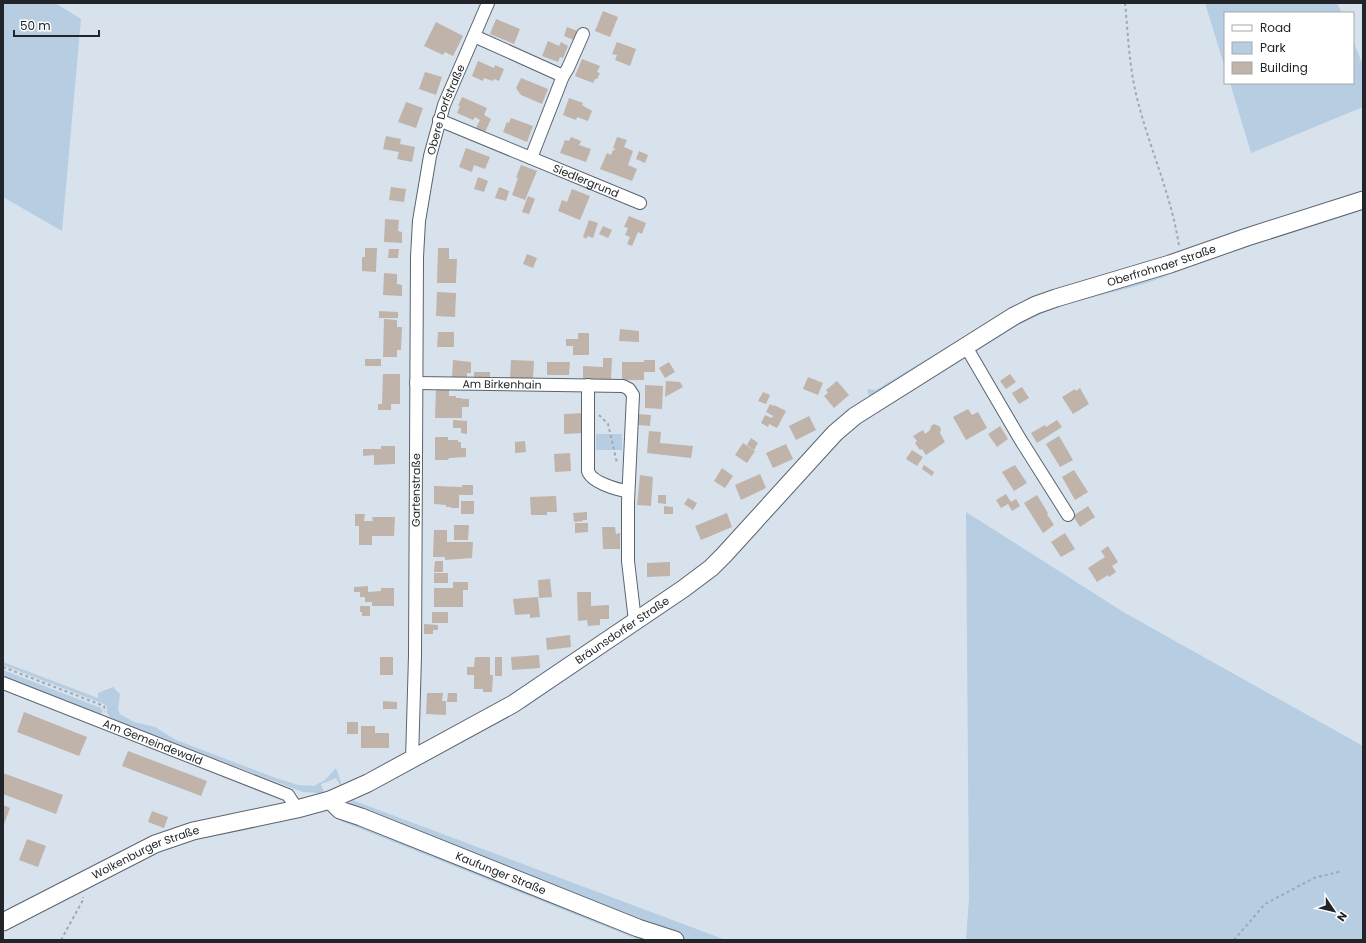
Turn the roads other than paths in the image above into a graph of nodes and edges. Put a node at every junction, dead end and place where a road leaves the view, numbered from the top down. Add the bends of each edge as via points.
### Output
1 (488, 3) edge
2 (583, 34) dead end
3 (474, 36) junction
4 (563, 76) junction
5 (439, 120) junction
6 (532, 158) junction
7 (1363, 200) edge
8 (640, 204) dead end
9 (419, 221) joint
10 (965, 345) junction
11 (416, 383) junction
12 (588, 385) junction
13 (871, 405) joint
14 (628, 491) junction
15 (1068, 515) dead end
16 (635, 621) junction
17 (3, 683) edge
18 (412, 760) junction
19 (330, 800) junction
20 (297, 810) junction
21 (3, 922) edge
22 (675, 940) edge

1 - 3 street, Obere Dorfstraße
2 - 4 street
3 - 4 street
3 - 5 street, Obere Dorfstraße
4 - 6 street
5 - 6 street, Siedlergrund
5 - 9 street, Obere Dorfstraße
6 - 8 street, Siedlergrund
7 - 10 street, Oberfrohnaer Straße via 1036,305
9 - 11 street, Gartenstraße
10 - 13 street, Oberfrohnaer Straße
10 - 15 street
11 - 12 street, Am Birkenhain
11 - 18 street, Gartenstraße
12 - 14 street via 589,476
12 - 14 street, Am Birkenhain via 623,386 633,395
13 - 16 street, Bräunsdorfer Straße via 835,433 711,568
14 - 16 street, Am Birkenhain via 628,561
16 - 18 street, Bräunsdorfer Straße via 513,704
17 - 20 street, Am Gemeindewald via 288,795
18 - 19 street, Bräunsdorfer Straße
19 - 20 street, Wolkenburger Straße
19 - 22 street, Kaufunger Straße via 340,810 638,928
20 - 21 street, Wolkenburger Straße via 193,831 155,844

